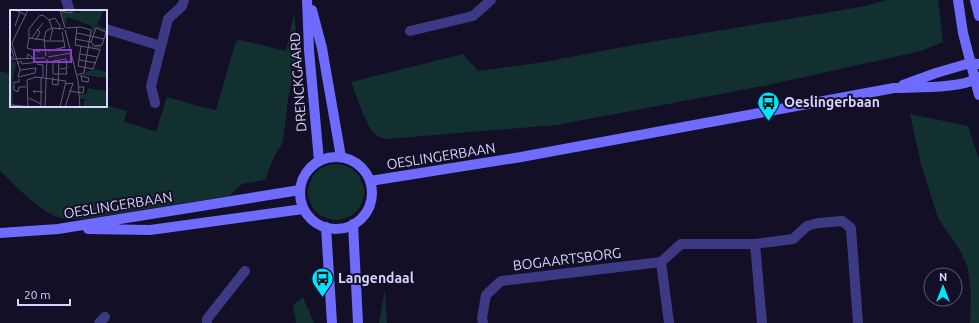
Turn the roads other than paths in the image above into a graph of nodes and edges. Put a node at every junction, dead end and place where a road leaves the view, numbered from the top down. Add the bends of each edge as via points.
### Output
1 (66, 0) edge
2 (184, 0) edge
3 (308, 0) edge
4 (491, 0) edge
5 (958, 0) edge
6 (975, 0) edge
7 (70, 10) edge
8 (979, 16) edge
9 (107, 29) edge
10 (410, 31) dead end
11 (161, 46) junction
12 (975, 64) edge
13 (977, 78) edge
14 (894, 88) junction
15 (979, 95) edge
16 (155, 103) dead end
17 (341, 157) junction
18 (319, 161) junction
19 (370, 181) junction
20 (300, 190) junction
21 (303, 209) junction
22 (353, 224) junction
23 (326, 227) junction
24 (58, 229) junction
25 (0, 233) edge
26 (755, 244) junction
27 (661, 262) junction
28 (245, 271) dead end
29 (207, 323) edge
30 (332, 323) edge
31 (358, 323) edge
32 (483, 323) edge
33 (669, 323) edge
34 (762, 323) edge
35 (858, 323) edge

1 - 7 street
2 - 11 street via 182,6 168,19
3 - 17 main road, DRENCKGAARD via 322,48
3 - 18 main road, DRENCKGAARD via 309,50
4 - 10 street via 473,16
5 - 12 main road via 963,34
6 - 8 main road
9 - 11 street
11 - 16 street via 151,86
12 - 13 main road
12 - 14 main road, OESLINGERBAAN via 936,72
13 - 14 main road, OESLINGERBAAN via 952,85
13 - 15 main road
14 - 19 main road, OESLINGERBAAN via 521,158
17 - 18 main road
17 - 19 main road via 357,163
18 - 20 main road via 309,168
19 - 22 main road via 370,203 362,218
20 - 21 main road
20 - 24 main road, OESLINGERBAAN
21 - 23 main road via 315,222
21 - 24 main road, OESLINGERBAAN via 150,230
22 - 23 main road via 333,229
22 - 31 main road
23 - 30 main road
24 - 25 main road, OESLINGERBAAN
26 - 27 street via 681,244
26 - 34 street
26 - 35 street via 793,239 807,226 818,223 842,222 851,228
27 - 32 street, BOGAARTSBORG via 501,281 486,295
27 - 33 street
28 - 29 street via 207,319

